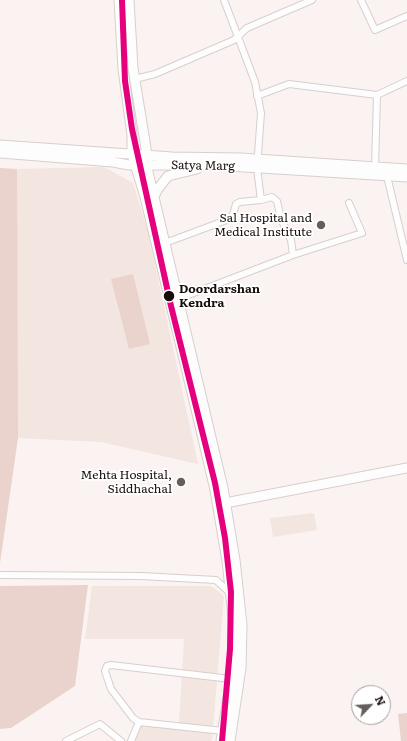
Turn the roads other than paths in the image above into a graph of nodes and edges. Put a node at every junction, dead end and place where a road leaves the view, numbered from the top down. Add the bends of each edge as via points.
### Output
1 (119, 0) edge
2 (129, 0) edge
3 (224, 0) edge
4 (312, 0) edge
5 (361, 0) edge
6 (407, 16) edge
7 (238, 37) junction
8 (135, 79) junction
9 (407, 81) edge
10 (377, 95) junction
11 (257, 96) junction
12 (0, 145) edge
13 (0, 153) edge
14 (132, 154) junction
15 (146, 155) junction
16 (258, 164) junction
17 (135, 165) junction
18 (212, 165) junction
19 (147, 166) junction
20 (375, 166) junction
21 (407, 169) edge
22 (387, 176) junction
23 (407, 177) edge
24 (154, 197) junction
25 (261, 200) junction
26 (349, 203) dead end
27 (165, 243) junction
28 (293, 255) junction
29 (407, 260) edge
30 (178, 299) junction
31 (407, 468) edge
32 (221, 503) junction
33 (0, 575) edge
34 (230, 593) junction
35 (231, 679) junction
36 (139, 722) junction
37 (223, 731) junction
38 (66, 741) edge
39 (121, 741) edge
40 (130, 741) edge
41 (221, 741) edge
42 (230, 741) edge

1 - 14 main road
2 - 8 main road
3 - 7 street
4 - 7 street via 247,28
5 - 6 street via 375,30
7 - 8 street via 154,74
7 - 11 street via 255,82
8 - 15 main road
9 - 10 street
10 - 11 street via 289,84
10 - 20 street
11 - 16 street via 261,113
12 - 14 main road, Satya Marg
13 - 17 main road, Satya Marg
14 - 15 main road, Satya Marg
14 - 17 main road
15 - 16 main road, Satya Marg
15 - 19 main road
16 - 18 main road, Satya Marg
16 - 20 main road, Satya Marg
16 - 22 main road, Satya Marg
16 - 25 street
17 - 19 main road, Satya Marg
17 - 32 main road
18 - 19 main road, Satya Marg
18 - 24 main road via 168,176
19 - 24 main road
20 - 21 main road, Satya Marg
22 - 23 main road, Satya Marg
22 - 29 street
24 - 27 main road
25 - 27 street via 240,202 236,204 232,218
25 - 28 street via 272,197 277,201 281,219 291,240
26 - 28 street via 362,233
27 - 30 main road
28 - 30 street
30 - 32 main road
31 - 32 main road
32 - 34 main road
32 - 42 main road via 235,560 242,625 241,668
33 - 34 street via 141,576 216,580
34 - 35 main road via 234,625
35 - 36 street via 107,666 106,678 111,689
35 - 37 main road
36 - 37 street
36 - 40 street
37 - 41 main road
38 - 39 street via 100,724

